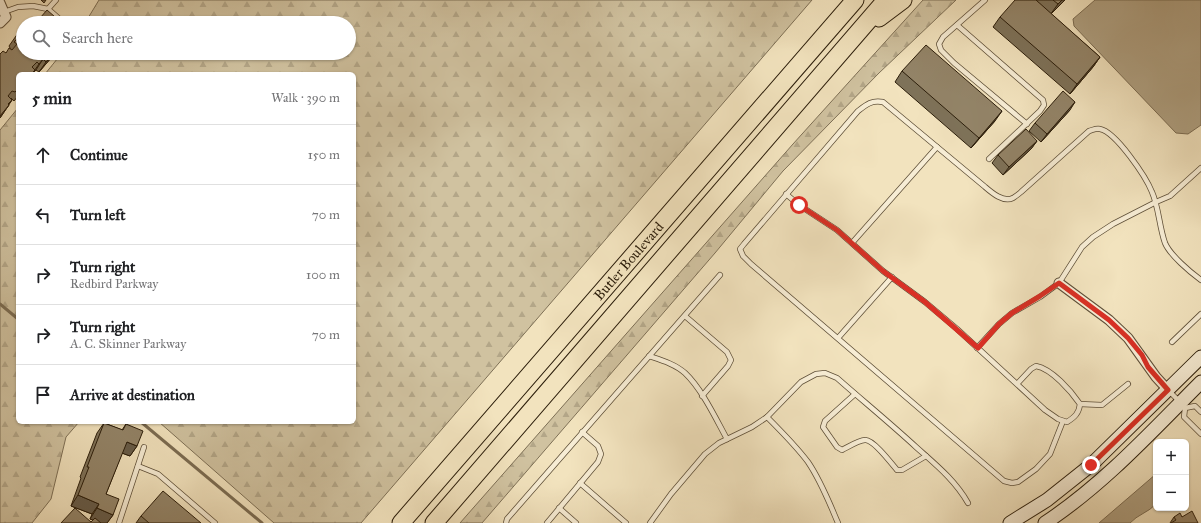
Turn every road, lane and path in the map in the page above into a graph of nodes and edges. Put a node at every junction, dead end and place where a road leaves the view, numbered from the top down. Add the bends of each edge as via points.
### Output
1 (56, 0) edge
2 (855, 0) edge
3 (886, 0) edge
4 (903, 0) edge
5 (985, 0) edge
6 (0, 3) edge
7 (48, 9) junction
8 (4, 12) junction
9 (56, 16) edge
10 (0, 24) edge
11 (957, 25) junction
12 (856, 34) junction
13 (1027, 124) junction
14 (937, 147) junction
15 (989, 159) dead end
16 (1201, 168) edge
17 (786, 194) junction
18 (1156, 202) junction
19 (852, 243) junction
20 (720, 276) dead end
21 (892, 277) junction
22 (1201, 280) edge
23 (1059, 283) junction
24 (1201, 314) edge
25 (685, 316) junction
26 (838, 338) junction
27 (1172, 342) dead end
28 (978, 348) junction
29 (649, 356) junction
30 (1201, 357) edge
31 (1201, 382) edge
32 (1017, 384) junction
33 (1128, 384) dead end
34 (1168, 390) junction
35 (855, 394) junction
36 (702, 396) junction
37 (1080, 404) junction
38 (1183, 405) junction
39 (1201, 412) edge
40 (767, 417) junction
41 (1063, 421) junction
42 (582, 432) junction
43 (1201, 434) edge
44 (727, 439) junction
45 (144, 447) dead end
46 (926, 456) junction
47 (138, 466) junction
48 (580, 483) junction
49 (968, 503) dead end
50 (559, 508) junction
51 (119, 523) edge
52 (215, 523) edge
53 (401, 523) edge
54 (434, 523) edge
55 (506, 523) edge
56 (546, 523) edge
57 (576, 523) edge
58 (626, 523) edge
59 (650, 523) edge
60 (838, 523) edge
61 (1010, 523) edge
62 (1045, 523) edge

1 - 7 lane
2 - 53 highway, Butler Boulevard
3 - 12 highway, Butler Boulevard
4 - 12 highway
5 - 11 lane
6 - 8 street
7 - 8 lane via 32,6
7 - 9 lane
8 - 10 street via 6,17
11 - 13 lane via 1043,100 1044,105 1040,111
11 - 13 lane via 939,44 941,50
12 - 54 highway, Butler Boulevard
13 - 15 lane
14 - 17 lane via 883,102 868,103 858,111
14 - 18 lane via 995,194 1005,199 1012,198 1089,132 1096,128 1102,129 1133,160 1144,175
14 - 19 lane
16 - 18 lane via 1170,196
17 - 19 lane
17 - 26 lane via 740,250 751,264
18 - 22 lane via 1165,243
18 - 23 lane via 1113,224 1082,247
19 - 21 lane
20 - 25 lane
21 - 26 lane
21 - 28 lane
23 - 28 lane via 1012,313
23 - 34 street via 1109,320 1128,338
24 - 27 lane
25 - 29 lane
25 - 36 lane via 727,352 731,360
26 - 41 lane via 1004,481 1018,482 1036,469 1050,454
28 - 32 lane
29 - 36 lane via 668,362 685,373
29 - 42 lane
30 - 34 main road
31 - 38 main road
32 - 37 lane via 1036,366 1044,368 1072,393
32 - 41 lane via 1045,410
33 - 37 lane via 1102,406
34 - 38 lane
34 - 61 main road via 1091,465
35 - 40 lane via 836,378 825,373 816,374 801,382
35 - 46 lane
35 - 46 lane via 825,421 823,427 837,448 842,450 869,440 897,470 902,470
36 - 44 lane
37 - 41 lane via 1080,411 1074,417 1067,422
38 - 39 lane via 1195,406
38 - 43 lane via 1184,417
38 - 62 main road via 1075,502
40 - 44 lane
40 - 60 lane via 808,462 824,489
42 - 48 lane via 598,446 601,454 598,462
42 - 55 lane
44 - 59 lane via 705,454
45 - 47 lane
46 - 49 lane via 950,477
47 - 51 lane
47 - 52 lane via 158,474
48 - 50 lane
48 - 58 lane
50 - 56 lane
50 - 57 lane

